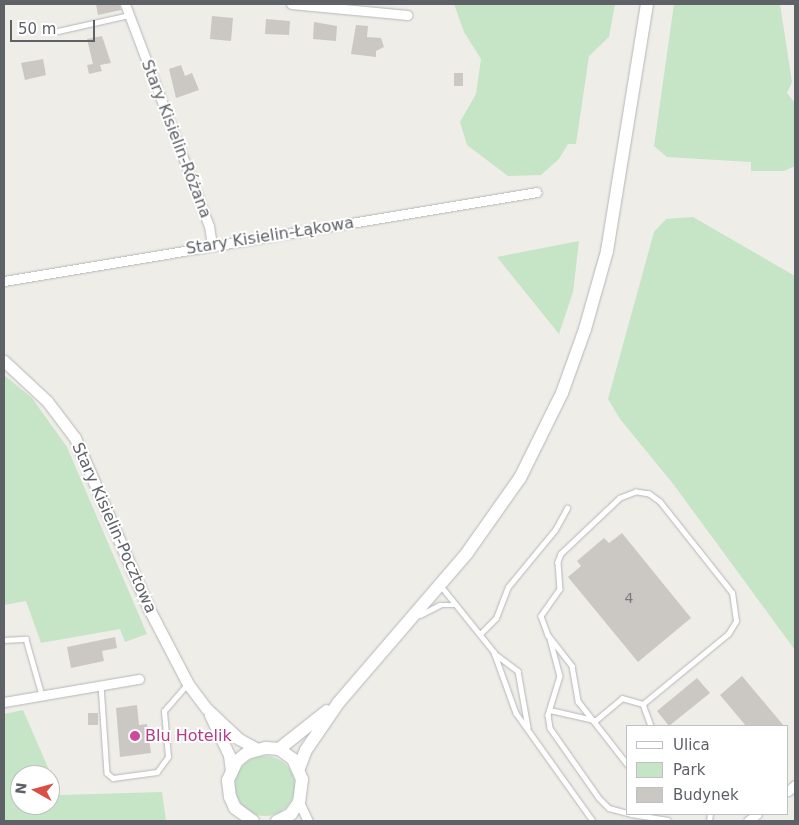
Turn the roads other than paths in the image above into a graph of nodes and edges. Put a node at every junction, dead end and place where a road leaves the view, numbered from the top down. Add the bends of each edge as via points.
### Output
1 (125, 4) edge
2 (291, 4) edge
3 (647, 4) edge
4 (129, 15) junction
5 (407, 15) dead end
6 (58, 31) dead end
7 (537, 192) dead end
8 (212, 246) junction
9 (4, 281) edge
10 (4, 361) edge
11 (568, 508) dead end
12 (440, 585) junction
13 (459, 606) junction
14 (406, 624) junction
15 (481, 632) junction
16 (548, 635) junction
17 (4, 640) edge
18 (494, 652) junction
19 (139, 679) dead end
20 (188, 684) junction
21 (101, 685) junction
22 (42, 695) junction
23 (4, 702) edge
24 (339, 702) junction
25 (643, 704) junction
26 (207, 709) junction
27 (550, 710) junction
28 (595, 721) junction
29 (651, 725) edge
30 (529, 731) junction
31 (257, 749) junction
32 (279, 749) junction
33 (626, 762) edge
34 (299, 768) junction
35 (231, 771) junction
36 (299, 802) junction
37 (235, 808) junction
38 (626, 812) edge
39 (637, 815) edge
40 (234, 821) edge
41 (253, 821) edge
42 (277, 821) edge
43 (308, 821) edge
44 (593, 821) edge
45 (668, 821) edge

1 - 4 street, Stary Kisielin-Różana
2 - 5 street
3 - 12 main road via 607,251 573,365 520,478 467,554
4 - 6 lane
4 - 8 street, Stary Kisielin-Różana via 208,226
7 - 8 street, Stary Kisielin-Łąkowa
8 - 9 street, Stary Kisielin-Łąkowa
10 - 20 street, Stary Kisielin-Pocztowa via 47,401 75,438 149,609
11 - 15 lane via 555,530 508,588 496,618
12 - 13 lane
12 - 14 main road
13 - 14 lane via 440,605
13 - 15 lane
14 - 24 main road
15 - 18 lane
16 - 25 lane via 541,616 560,589 558,562 562,554 620,498 636,492 649,494 660,502 732,593 736,621 728,634
16 - 27 lane via 560,676
16 - 28 lane via 572,666 578,701
17 - 22 lane via 26,638
18 - 30 lane via 516,713
18 - 30 lane via 518,671
19 - 21 street
20 - 21 lane via 164,711 168,758 157,772 113,778 106,773
20 - 26 street, Stary Kisielin-Pocztowa
21 - 22 street
22 - 23 street
24 - 32 main road
24 - 34 main road via 306,750
25 - 28 lane via 622,698
25 - 29 lane
26 - 31 street, Stary Kisielin-Pocztowa via 239,739
26 - 35 street, Stary Kisielin-Pocztowa via 229,755
27 - 28 lane
27 - 38 lane via 550,728 599,798 609,808
28 - 33 lane
30 - 44 lane
31 - 32 main road
31 - 35 main road via 247,753
32 - 34 main road
34 - 36 main road via 303,787
35 - 37 main road via 228,789
36 - 42 main road via 290,814
36 - 43 street
37 - 40 main road
37 - 41 main road
39 - 45 lane

